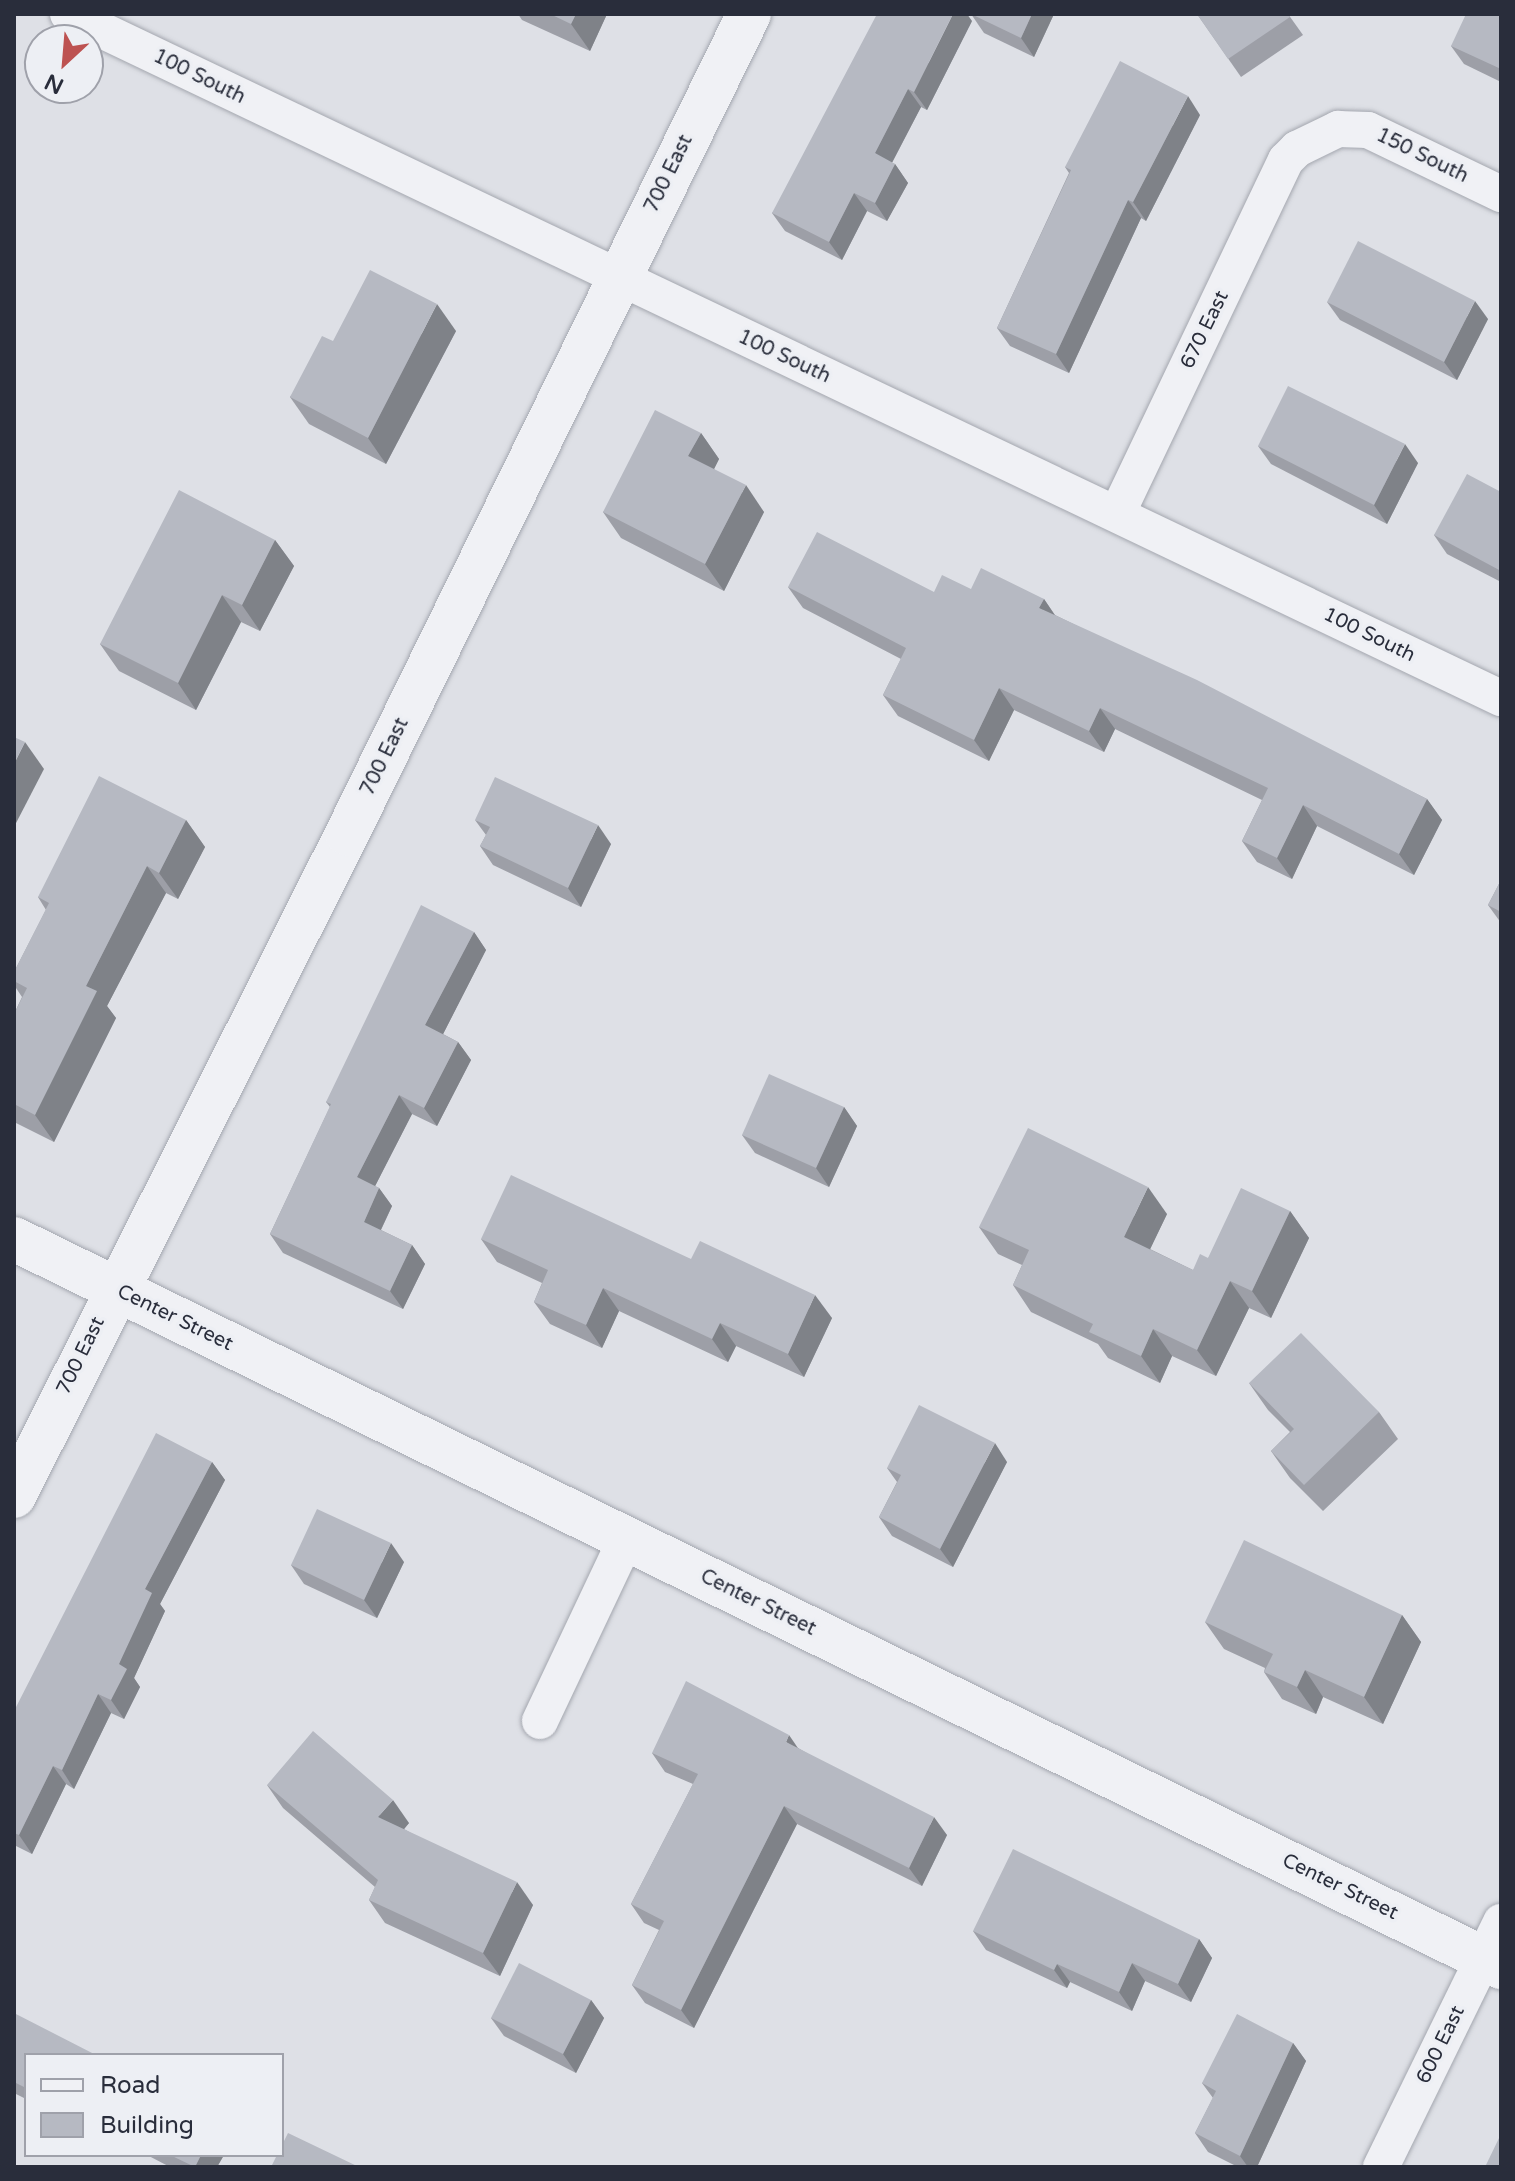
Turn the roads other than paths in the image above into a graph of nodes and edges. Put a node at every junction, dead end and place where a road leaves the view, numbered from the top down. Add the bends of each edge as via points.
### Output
1 (68, 14) edge
2 (749, 14) edge
3 (1297, 149) joint
4 (1501, 194) edge
5 (617, 279) junction
6 (1117, 514) junction
7 (1501, 698) edge
8 (14, 1239) edge
9 (115, 1288) junction
10 (14, 1496) edge
11 (626, 1539) junction
12 (540, 1721) dead end
13 (1495, 1949) edge
14 (1381, 2167) edge

1 - 5 street, 100 South
2 - 5 street, 700 East
3 - 4 street, 150 South via 1338,129 1368,130
3 - 6 street, 670 East via 1286,160
5 - 6 street, 100 South
5 - 9 street, 700 East via 347,834
6 - 7 street, 100 South
8 - 9 street, Center Street
9 - 10 street, 700 East
9 - 11 street, Center Street
11 - 12 street
11 - 13 street, Center Street
13 - 14 street, 600 East

